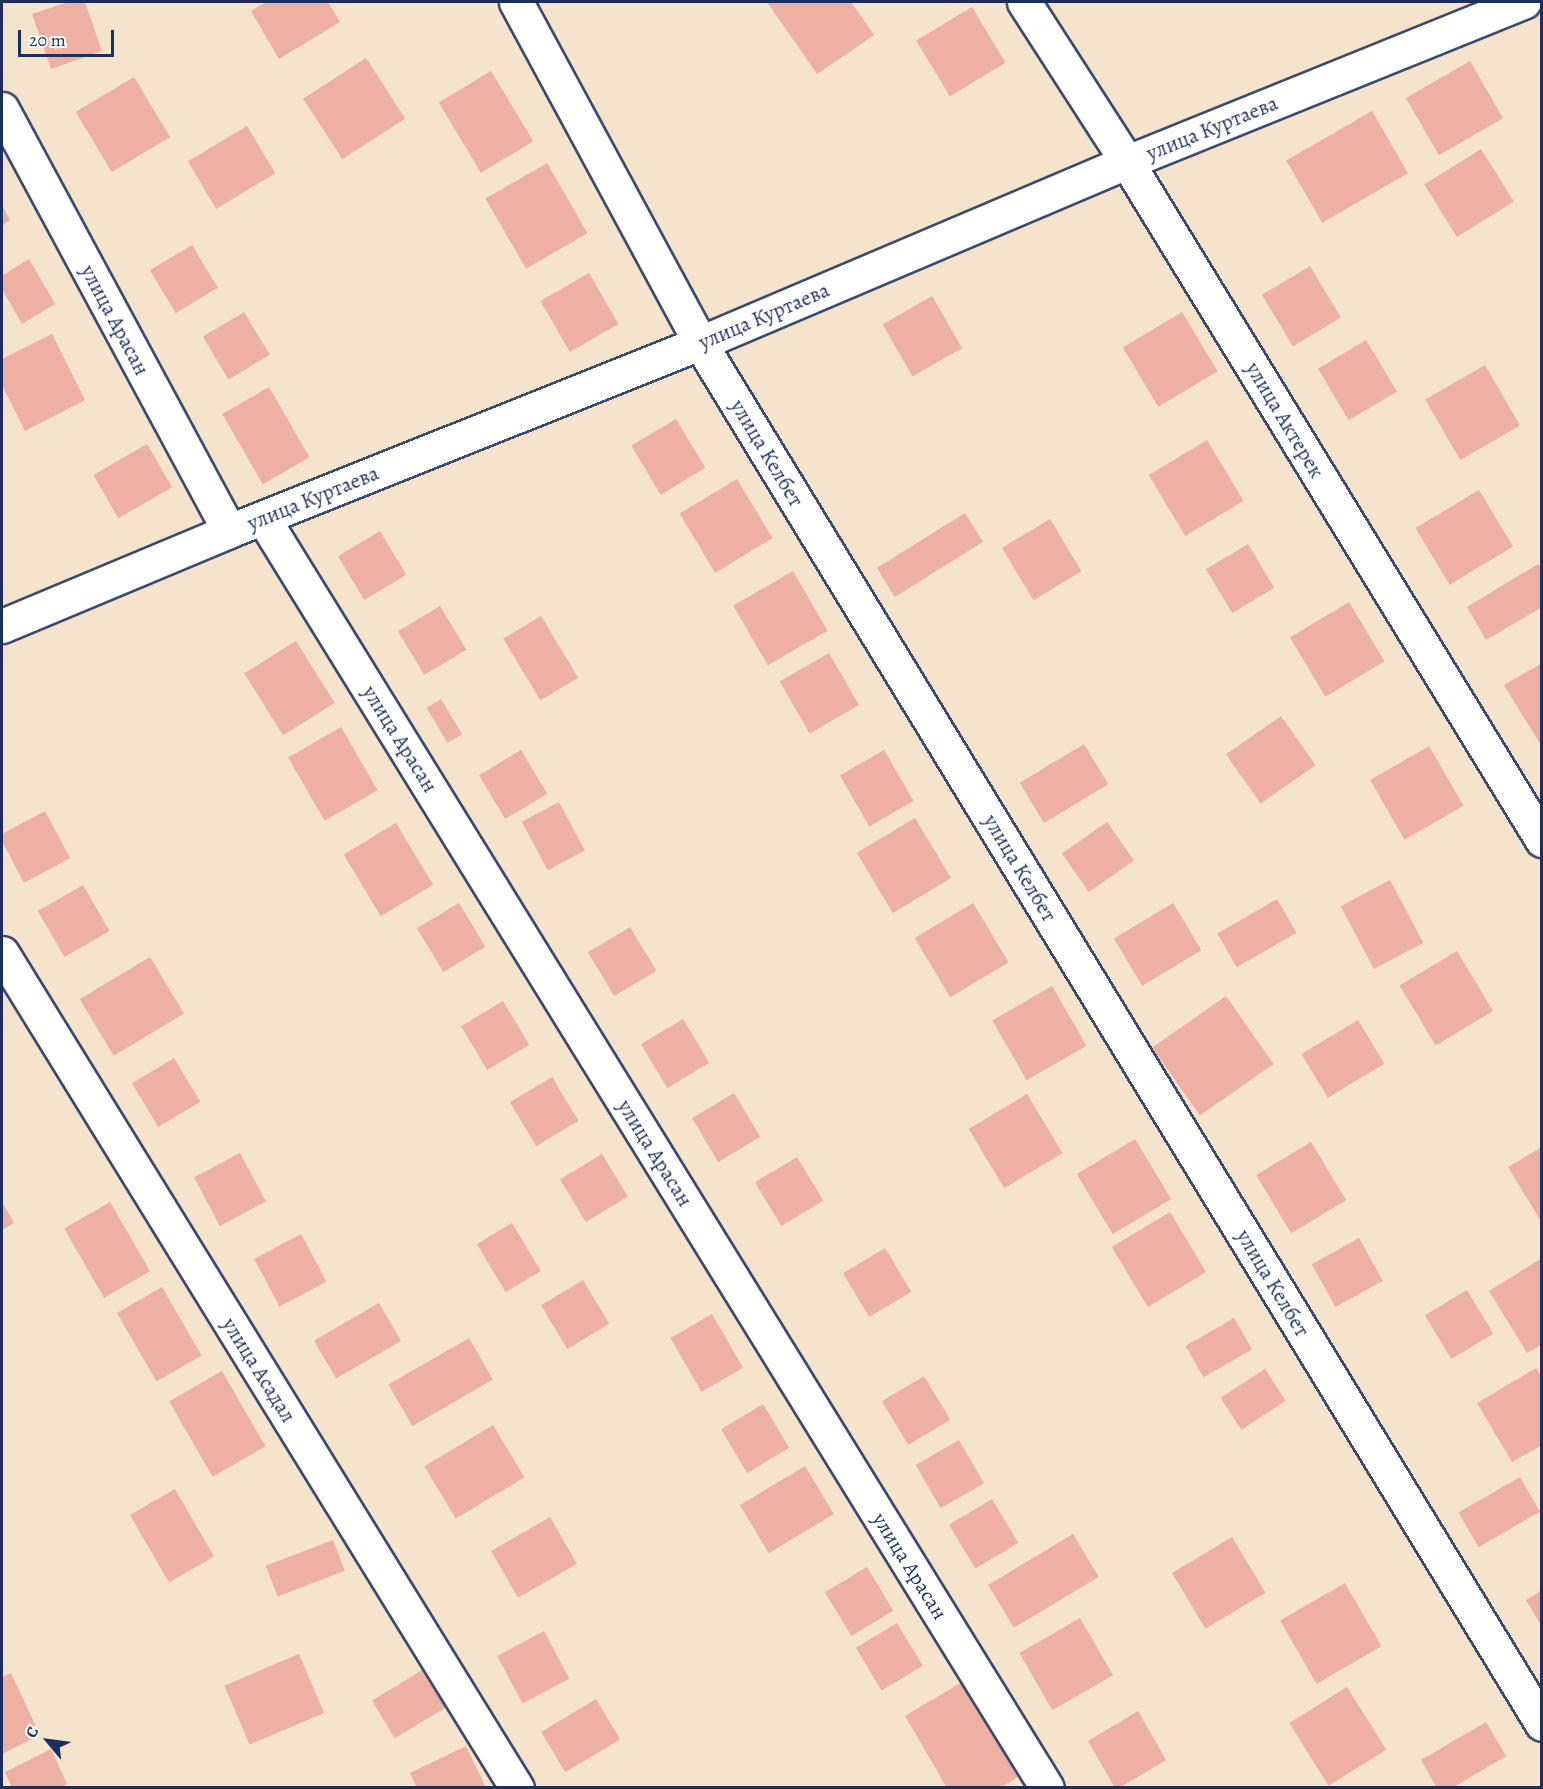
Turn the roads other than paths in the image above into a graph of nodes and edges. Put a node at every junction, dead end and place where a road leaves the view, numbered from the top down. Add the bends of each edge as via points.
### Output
1 (516, 2) edge
2 (1024, 2) edge
3 (1524, 2) edge
4 (2, 109) edge
5 (1127, 162) junction
6 (700, 343) junction
7 (263, 518) junction
8 (229, 531) junction
9 (2, 626) edge
10 (1542, 840) edge
11 (2, 953) edge
12 (1542, 1724) edge
13 (518, 1788) edge
14 (1047, 1788) edge

1 - 6 street, улица Келбет
2 - 5 street, улица Актерек
3 - 5 street, улица Куртаева
4 - 8 street, улица Арасан
5 - 6 street, улица Куртаева
5 - 10 street, улица Актерек
6 - 7 street, улица Куртаева
6 - 12 street, улица Келбет
7 - 8 street, улица Куртаева
7 - 14 street, улица Арасан
8 - 9 street, улица Куртаева
11 - 13 street, улица Асадал

